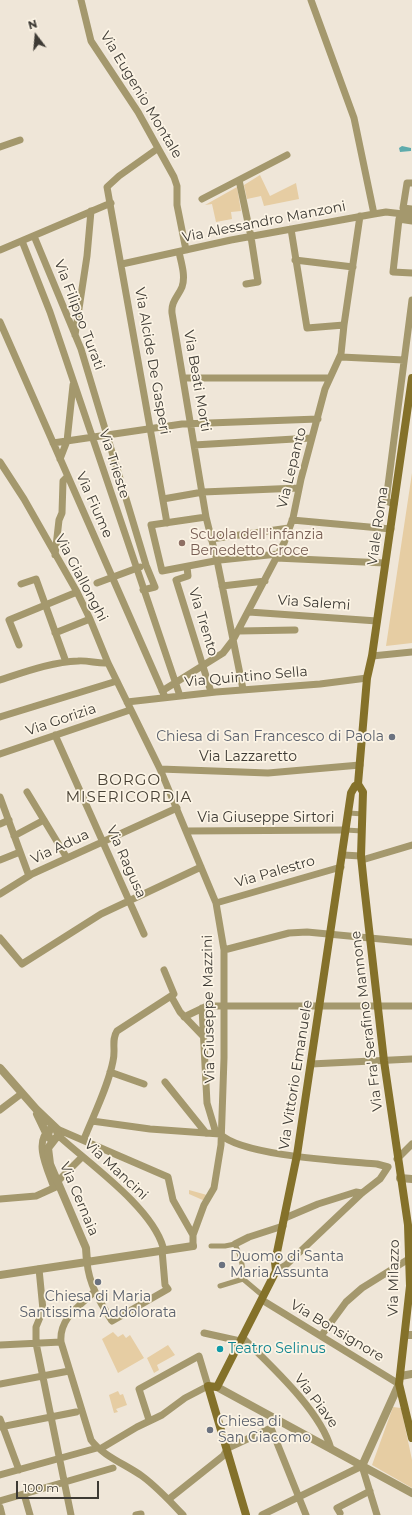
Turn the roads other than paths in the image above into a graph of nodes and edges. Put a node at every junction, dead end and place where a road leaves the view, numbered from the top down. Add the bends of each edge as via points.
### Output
1 (81, 0) edge
2 (311, 0) edge
3 (20, 140) dead end
4 (0, 147) edge
5 (158, 149) junction
6 (287, 155) dead end
7 (239, 180) junction
8 (412, 183) edge
9 (202, 199) dead end
10 (111, 203) junction
11 (91, 211) junction
12 (374, 214) junction
13 (360, 216) junction
14 (410, 216) edge
15 (291, 229) junction
16 (34, 236) junction
17 (251, 237) junction
18 (22, 241) junction
19 (0, 250) edge
20 (182, 251) junction
21 (296, 260) junction
22 (122, 264) junction
23 (353, 267) junction
24 (412, 273) edge
25 (246, 284) dead end
26 (412, 300) edge
27 (0, 322) edge
28 (344, 326) junction
29 (75, 335) junction
30 (341, 357) junction
31 (404, 360) junction
32 (183, 378) junction
33 (329, 378) junction
34 (412, 378) edge
35 (73, 381) junction
36 (318, 419) junction
37 (190, 424) junction
38 (150, 429) junction
39 (106, 435) junction
40 (92, 437) junction
41 (311, 438) junction
42 (67, 441) junction
43 (53, 443) junction
44 (194, 445) junction
45 (60, 459) junction
46 (0, 462) edge
47 (67, 477) junction
48 (299, 488) junction
49 (203, 492) junction
50 (163, 499) junction
51 (394, 504) junction
52 (206, 517) junction
53 (292, 520) junction
54 (168, 523) junction
55 (290, 528) junction
56 (391, 528) junction
57 (211, 539) junction
58 (55, 555) junction
59 (277, 556) junction
60 (216, 562) junction
61 (386, 563) junction
62 (146, 565) junction
63 (187, 567) junction
64 (136, 568) junction
65 (112, 577) junction
66 (265, 581) junction
67 (97, 583) dead end
68 (21, 584) dead end
69 (222, 586) junction
70 (143, 590) junction
71 (77, 592) junction
72 (45, 605) junction
73 (249, 612) junction
74 (90, 620) junction
75 (377, 621) junction
76 (295, 630) dead end
77 (239, 631) junction
78 (55, 633) junction
79 (233, 640) junction
80 (19, 645) dead end
81 (412, 652) edge
82 (372, 656) junction
83 (66, 662) junction
84 (108, 663) junction
85 (202, 665) junction
86 (367, 678) junction
87 (0, 680) edge
88 (117, 681) junction
89 (175, 682) junction
90 (242, 689) junction
91 (211, 692) junction
92 (164, 694) junction
93 (180, 696) junction
94 (127, 702) junction
95 (130, 710) junction
96 (0, 717) edge
97 (55, 735) junction
98 (0, 754) edge
99 (360, 765) junction
100 (160, 769) junction
101 (358, 784) junction
102 (27, 792) dead end
103 (0, 797) edge
104 (177, 808) junction
105 (348, 813) junction
106 (363, 814) junction
107 (9, 820) junction
108 (44, 820) junction
109 (0, 824) edge
110 (346, 830) junction
111 (186, 831) junction
112 (362, 831) junction
113 (14, 836) junction
114 (103, 842) junction
115 (412, 846) edge
116 (20, 852) junction
117 (343, 855) junction
118 (67, 858) junction
119 (362, 858) junction
120 (0, 860) edge
121 (201, 867) junction
122 (341, 867) junction
123 (29, 876) junction
124 (0, 894) edge
125 (130, 900) junction
126 (216, 903) junction
127 (144, 934) dead end
128 (331, 934) junction
129 (0, 938) edge
130 (370, 938) junction
131 (412, 942) edge
132 (224, 950) junction
133 (164, 970) dead end
134 (171, 996) junction
135 (224, 1005) junction
136 (379, 1006) junction
137 (412, 1006) edge
138 (320, 1007) junction
139 (202, 1008) junction
140 (184, 1017) junction
141 (203, 1036) junction
142 (412, 1059) edge
143 (384, 1061) junction
144 (311, 1064) junction
145 (0, 1068) edge
146 (110, 1072) junction
147 (165, 1082) dead end
148 (144, 1084) dead end
149 (21, 1094) junction
150 (0, 1110) edge
151 (92, 1121) junction
152 (206, 1133) junction
153 (54, 1134) junction
154 (218, 1134) junction
155 (84, 1139) junction
156 (412, 1144) edge
157 (297, 1155) junction
158 (82, 1157) junction
159 (398, 1166) junction
160 (388, 1167) junction
161 (412, 1179) edge
162 (57, 1185) junction
163 (362, 1193) junction
164 (0, 1199) edge
165 (285, 1218) junction
166 (283, 1226) junction
167 (193, 1235) junction
168 (236, 1244) junction
169 (193, 1246) joint
170 (211, 1246) dead end
171 (162, 1250) junction
172 (411, 1257) edge
173 (87, 1262) junction
174 (39, 1268) junction
175 (276, 1271) junction
176 (0, 1275) edge
177 (243, 1279) junction
178 (220, 1286) dead end
179 (411, 1286) edge
180 (94, 1292) junction
181 (262, 1298) junction
182 (204, 1333) dead end
183 (409, 1335) edge
184 (321, 1336) junction
185 (241, 1339) junction
186 (61, 1342) junction
187 (36, 1343) junction
188 (0, 1345) edge
189 (69, 1371) junction
190 (412, 1374) edge
191 (42, 1376) junction
192 (400, 1380) junction
193 (0, 1384) edge
194 (208, 1386) junction
195 (217, 1387) junction
196 (76, 1412) dead end
197 (51, 1417) junction
198 (275, 1419) junction
199 (150, 1420) junction
200 (1, 1424) edge
201 (271, 1428) junction
202 (412, 1438) edge
203 (99, 1449) junction
204 (331, 1449) junction
205 (226, 1452) junction
206 (60, 1459) junction
207 (362, 1466) junction
208 (113, 1468) dead end
209 (19, 1470) junction
210 (0, 1475) edge
211 (64, 1482) junction
212 (370, 1491) junction
213 (412, 1493) edge
214 (24, 1494) junction
215 (299, 1497) junction
216 (169, 1499) junction
217 (0, 1501) edge
218 (0, 1507) edge
219 (340, 1513) dead end
220 (2, 1515) edge
221 (30, 1515) edge
222 (71, 1515) edge
223 (183, 1515) edge
224 (246, 1515) edge
225 (262, 1515) edge
226 (306, 1515) edge
227 (377, 1515) edge

1 - 5 street, Via Eugenio Montale via 91,41 138,112
2 - 12 street via 354,118
3 - 4 street
5 - 10 street, Via Alcide De Gasperi via 110,183 107,187
5 - 20 street, Via Eugenio Montale via 176,182
6 - 7 street
7 - 9 street
7 - 17 street
8 - 14 street via 407,183 404,208
10 - 11 street
10 - 22 street, Via Alcide De Gasperi
11 - 16 street
11 - 29 street
12 - 13 street, Via Alessandro Manzoni
12 - 14 street, Via Alessandro Manzoni via 386,212
13 - 15 street, Via Alessandro Manzoni
13 - 23 street
14 - 24 street via 399,219 393,272
15 - 17 street, Via Alessandro Manzoni
15 - 21 street
16 - 18 street
16 - 29 street, Via Filippo Turati
17 - 20 street, Via Alessandro Manzoni
17 - 25 street via 258,282
18 - 19 street
18 - 35 street, Via Trieste via 50,312
20 - 22 street, Via Alessandro Manzoni
20 - 32 street, Via Beati Morti via 182,287 174,298 172,307
21 - 23 street
21 - 28 street via 307,328
22 - 38 street, Via Alcide De Gasperi
23 - 28 street
26 - 31 street
27 - 43 street, Via Fiume
28 - 30 street
29 - 39 street, Via Filippo Turati
30 - 31 street
30 - 33 street, Via Lepanto
31 - 51 street via 386,501
32 - 33 street
32 - 37 street, Via Beati Morti
33 - 36 street, Via Lepanto
34 - 51 main road, Viale Roma
35 - 40 street, Via Trieste
35 - 42 street
36 - 37 street
36 - 41 street, Via Lepanto
37 - 38 street
37 - 44 street, Via Beati Morti
38 - 39 street
38 - 50 street, Via Alcide De Gasperi
39 - 40 street
39 - 62 street, Via Filippo Turati
40 - 42 street
40 - 64 street, Via Trieste
41 - 44 street
41 - 48 street, Via Lepanto
42 - 43 street
42 - 45 street
43 - 45 street, Via Fiume
44 - 49 street, Via Beati Morti
45 - 47 street, Via Fiume
46 - 58 street, Via Giallonghi
47 - 58 street via 63,480 62,514
47 - 65 street, Via Fiume
48 - 49 street
48 - 53 street, Via Lepanto
49 - 50 street
49 - 52 street, Via Beati Morti
50 - 54 street, Via Alcide De Gasperi
51 - 56 main road, Viale Roma
52 - 54 street
52 - 57 street, Via Beati Morti
53 - 55 street, Via Lepanto
53 - 56 street
54 - 63 street via 151,525 162,571
55 - 57 street
55 - 59 street, Via Lepanto
56 - 61 main road, Viale Roma
57 - 60 street, Via Beati Morti
58 - 71 street, Via Giallonghi
59 - 60 street
59 - 61 street
59 - 66 street, Via Lepanto
60 - 63 street
60 - 69 street
61 - 75 main road, Viale Roma
62 - 64 street
62 - 70 street, Via Filippo Turati via 155,587
63 - 85 street, Via Trento via 188,576 176,580
64 - 65 street
64 - 70 street, Via Trieste
65 - 67 street
65 - 92 street, Via Fiume
66 - 69 street
66 - 73 street, Via Lepanto
68 - 72 street via 36,579
69 - 79 street
70 - 89 street, Via Trieste
71 - 72 street
71 - 74 street, Via Giallonghi
72 - 78 street
72 - 80 street via 9,620
73 - 75 street, Via Salemi
73 - 77 street, Via Lepanto
74 - 78 street
74 - 84 street, Via Giallonghi
75 - 82 main road, Viale Roma
76 - 77 street
77 - 79 street, Via Lepanto
78 - 83 street
79 - 85 street, Via Lepanto via 223,653
79 - 90 street
81 - 82 street
82 - 86 main road, Viale Roma
83 - 84 street via 79,660
83 - 87 street
84 - 88 street, Via Giallonghi
85 - 89 street, Via Lepanto
85 - 91 street, Via Trento
86 - 90 street, Via Quintino Sella
86 - 99 main road, Viale Roma
88 - 94 street, Via Giallonghi
88 - 96 street
89 - 92 street, Via Lepanto
89 - 93 street, Via Trieste
90 - 91 street, Via Quintino Sella
91 - 93 street, Via Quintino Sella
92 - 93 street, Via Quintino Sella
92 - 94 street, Via Quintino Sella
94 - 95 street, Via Giallonghi
95 - 97 street, Via Gorizia
95 - 100 street, Via Giuseppe Mazzini
97 - 98 street, Via Gorizia
97 - 114 street, Via Ragusa
99 - 100 street, Via Lazzaretto via 268,773
99 - 101 main road, Viale Roma
100 - 104 street, Via Giuseppe Mazzini
101 - 105 main road, Via Vittorio Emanuele via 352,789
101 - 106 main road, Via Fra' Serafino Mannone via 364,792
102 - 108 street
103 - 107 street
104 - 111 street, Via Giuseppe Mazzini
104 - 114 street, Via Adua
105 - 106 street
105 - 110 main road, Via Vittorio Emanuele
106 - 112 main road, Via Fra' Serafino Mannone
107 - 109 street
107 - 113 street
108 - 113 street
108 - 118 street
110 - 111 street, Via Giuseppe Sirtori
110 - 112 street
110 - 117 main road, Via Vittorio Emanuele
111 - 121 street, Via Giuseppe Mazzini
112 - 119 main road, Via Fra' Serafino Mannone
113 - 116 street
114 - 118 street, Via Adua
114 - 125 street, Via Ragusa
115 - 119 street
116 - 120 street
116 - 123 street
117 - 119 street
117 - 122 main road, Via Vittorio Emanuele
118 - 123 street, Via Adua
119 - 130 main road, Via Fra' Serafino Mannone
121 - 125 street
121 - 126 street, Via Giuseppe Mazzini
122 - 126 street, Via Palestro
122 - 128 main road, Via Vittorio Emanuele
123 - 124 street, Via Adua
125 - 127 street, Via Ragusa
125 - 129 street via 101,914 22,964
126 - 132 street, Via Giuseppe Mazzini
128 - 130 street
128 - 132 street via 289,933
128 - 138 main road, Via Vittorio Emanuele
130 - 131 street
130 - 136 main road, Via Fra' Serafino Mannone
132 - 135 street, Via Giuseppe Mazzini
133 - 134 street via 174,994
134 - 140 street
134 - 146 street via 122,1027 113,1037 114,1060
135 - 138 street
135 - 139 street
135 - 154 street, Via Giuseppe Mazzini
136 - 137 street
136 - 138 street
136 - 143 main road, Via Fra' Serafino Mannone
138 - 144 main road, Via Vittorio Emanuele
139 - 140 street
139 - 141 street
140 - 141 street
141 - 154 street via 207,1104
142 - 143 street
143 - 144 street
143 - 159 main road, Via Fra' Serafino Mannone
144 - 157 main road, Via Vittorio Emanuele
145 - 149 street
146 - 148 street
146 - 151 street
147 - 152 street
149 - 150 street
149 - 153 street
151 - 152 street
151 - 155 street
152 - 154 street
153 - 155 street via 74,1135
153 - 158 street, Via Mancini
153 - 162 street, Via Cernaia via 48,1148 48,1156
153 - 162 street, Via Cernaia via 41,1145
154 - 157 street via 226,1140 251,1147
154 - 167 street, Via Giuseppe Mazzini via 221,1146 214,1188 204,1205
155 - 167 street via 168,1177 173,1200
156 - 159 street
157 - 160 street
157 - 165 main road, Via Vittorio Emanuele
158 - 162 street
158 - 171 street, Via Mancini via 131,1200 154,1228 161,1240
159 - 160 street
159 - 161 street
159 - 172 main road, Via Milazzo
160 - 163 street via 380,1179
162 - 164 street via 36,1196
162 - 173 street, Via Cernaia via 86,1248
163 - 165 street via 356,1192 318,1204
163 - 175 street via 286,1265
165 - 166 main road, Via Vittorio Emanuele
166 - 168 street
166 - 175 main road, Via Vittorio Emanuele via 275,1262
167 - 169 street
168 - 170 street
168 - 177 street via 244,1270
169 - 171 street
171 - 173 street
171 - 180 street, Via Mancini via 165,1285 168,1290 112,1321
172 - 179 main road, Via Milazzo
172 - 184 street via 362,1288 346,1302
173 - 174 street
173 - 180 street via 88,1276
174 - 176 street
174 - 187 street via 43,1310 36,1327
175 - 181 main road
177 - 178 street
177 - 181 street
179 - 183 main road, Via Milazzo
180 - 186 street via 62,1324
181 - 184 street, Via Bonsignore
181 - 185 main road
182 - 185 street
183 - 192 main road, Via Milazzo
184 - 192 street, Via Bonsignore
185 - 195 main road
185 - 204 street, Via Piave via 279,1374 312,1413 328,1437
186 - 187 street
186 - 189 street
187 - 188 street
187 - 191 street
189 - 191 street
189 - 203 street via 91,1440
190 - 192 street
191 - 193 street
191 - 197 street
192 - 202 main road
192 - 207 street
194 - 195 main road
194 - 199 street
194 - 199 street via 199,1356 138,1389
194 - 205 main road
195 - 198 street
196 - 197 street
197 - 200 street
197 - 206 street
198 - 201 street
198 - 204 street
199 - 203 street
200 - 209 street
201 - 205 street via 228,1448
201 - 215 street
203 - 206 street
203 - 216 street via 142,1476
204 - 207 street
205 - 216 street
205 - 224 main road
206 - 209 street
206 - 211 street
207 - 212 street
207 - 213 street
207 - 215 street
208 - 211 street
209 - 210 street
211 - 214 street
211 - 222 street
212 - 219 street via 337,1508
212 - 227 street
214 - 217 street
214 - 221 street
215 - 225 street
215 - 226 street
216 - 223 street
218 - 220 street

